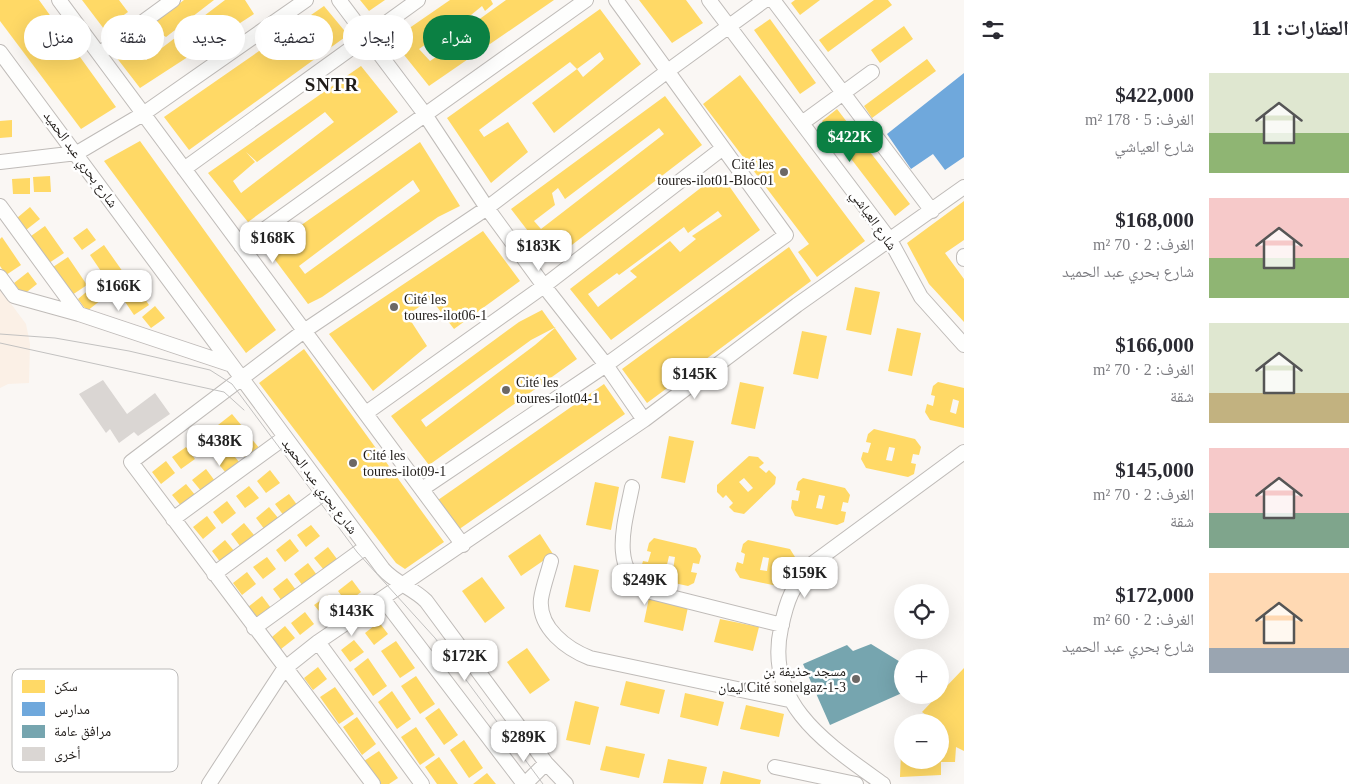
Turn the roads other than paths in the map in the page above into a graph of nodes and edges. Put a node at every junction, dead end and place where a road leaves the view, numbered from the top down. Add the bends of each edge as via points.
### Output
1 (59, 0) edge
2 (173, 0) edge
3 (306, 0) edge
4 (339, 0) edge
5 (418, 0) edge
6 (586, 0) edge
7 (616, 0) edge
8 (709, 0) edge
9 (765, 0) edge
10 (773, 0) edge
11 (350, 15) edge
12 (397, 15) edge
13 (728, 26) junction
14 (0, 52) edge
15 (99, 54) junction
16 (343, 54) edge
17 (384, 60) edge
18 (669, 70) junction
19 (872, 72) dead end
20 (842, 94) junction
21 (424, 113) junction
22 (143, 114) junction
23 (802, 122) junction
24 (723, 148) junction
25 (77, 153) junction
26 (0, 162) edge
27 (184, 169) junction
28 (964, 187) edge
29 (0, 206) edge
30 (487, 208) junction
31 (932, 211) junction
32 (890, 240) junction
33 (241, 246) junction
34 (0, 277) edge
35 (544, 286) junction
36 (0, 292) edge
37 (14, 296) junction
38 (79, 314) junction
39 (304, 331) junction
40 (964, 345) edge
41 (228, 364) junction
42 (606, 365) junction
43 (240, 379) junction
44 (366, 413) junction
45 (644, 420) junction
46 (284, 438) junction
47 (964, 452) edge
48 (632, 487) dead end
49 (422, 489) junction
50 (325, 492) junction
51 (174, 519) junction
52 (463, 545) junction
53 (366, 546) junction
54 (550, 561) dead end
55 (214, 574) junction
56 (405, 584) junction
57 (383, 599) junction
58 (782, 625) junction
59 (254, 628) junction
60 (318, 642) junction
61 (284, 669) junction
62 (789, 700) junction
63 (546, 762) junction
64 (775, 766) dead end
65 (209, 784) edge
66 (373, 784) edge
67 (422, 784) edge
68 (524, 784) edge
69 (566, 784) edge
70 (856, 784) edge
71 (883, 784) edge

1 - 15 street
2 - 15 street
3 - 22 street
4 - 11 street
5 - 12 street
6 - 21 street
7 - 18 street
8 - 13 street, شارع العياشي
9 - 13 street
10 - 20 street
13 - 18 street
13 - 23 street, شارع العياشي
14 - 25 street, شارع بحري عبد الحميد
15 - 22 street
16 - 27 street
17 - 21 street
18 - 24 street
18 - 30 street
19 - 20 street
20 - 23 street
20 - 31 street
21 - 30 street
21 - 33 street
22 - 25 street
22 - 27 street
23 - 32 street, شارع العياشي
24 - 35 street
24 - 42 street via 786,236
25 - 26 street
25 - 41 street, شارع بحري عبد الحميد
27 - 33 street
28 - 31 street
29 - 38 street
30 - 35 street
30 - 39 street
31 - 32 street
32 - 40 street, شارع العياشي via 921,297
32 - 45 street
33 - 39 street
34 - 37 street
35 - 42 street
35 - 44 street
36 - 37 street
37 - 38 street
38 - 41 street
39 - 43 street
39 - 44 street
41 - 43 street, شارع بحري عبد الحميد
42 - 45 street
42 - 49 street
43 - 46 street, شارع بحري عبد الحميد
43 - 51 street via 131,462
44 - 49 street
45 - 52 street
46 - 50 street, شارع بحري عبد الحميد
46 - 51 street
47 - 58 street via 812,564 795,584
48 - 58 street via 622,536 622,556 637,586
49 - 52 street
50 - 53 street, شارع بحري عبد الحميد
50 - 55 street
51 - 55 street
52 - 56 street
53 - 56 street, شارع بحري عبد الحميد via 390,577
53 - 59 street
54 - 62 street via 541,600 543,612 555,635 574,652
55 - 59 street
56 - 57 street
56 - 63 street, شارع بحري عبد الحميد via 426,601
57 - 60 street
57 - 68 street
58 - 62 street via 778,642 779,668
59 - 61 street
60 - 61 street
60 - 67 street
61 - 65 street
61 - 66 street
62 - 71 street via 831,745
63 - 68 street
63 - 69 street, شارع بحري عبد الحميد
64 - 70 street

